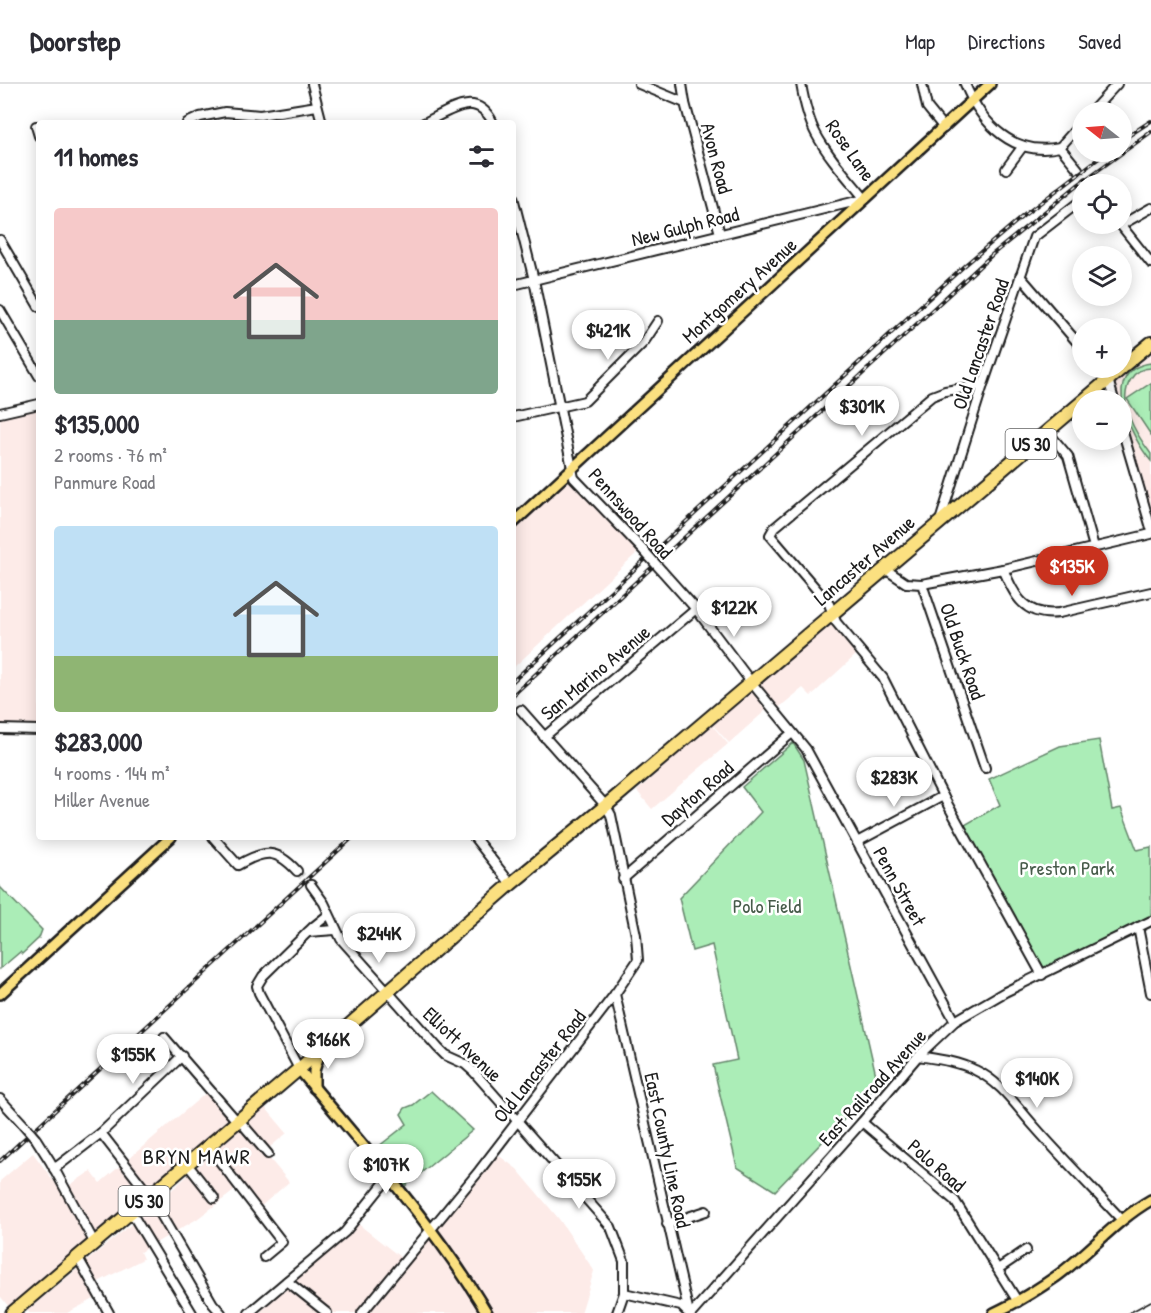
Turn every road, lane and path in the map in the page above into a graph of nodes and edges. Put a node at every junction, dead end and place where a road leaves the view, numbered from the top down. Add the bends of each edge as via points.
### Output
1 (312, 84) edge
2 (639, 84) edge
3 (682, 84) edge
4 (801, 84) edge
5 (922, 84) edge
6 (965, 84) edge
7 (990, 84) edge
8 (1117, 84) edge
9 (971, 99) junction
10 (1100, 102) edge
11 (685, 103) junction
12 (318, 106) junction
13 (194, 120) edge
14 (321, 120) edge
15 (430, 120) edge
16 (492, 120) edge
17 (944, 128) junction
18 (1072, 133) edge
19 (1023, 146) junction
20 (1060, 147) junction
21 (1006, 169) dead end
22 (1078, 169) tunnel mouth
23 (865, 199) junction
24 (1072, 208) edge
25 (1151, 208) edge
26 (516, 210) edge
27 (1132, 218) edge
28 (720, 234) junction
29 (1128, 234) edge
30 (0, 240) edge
31 (1151, 263) edge
32 (1020, 276) junction
33 (534, 280) junction
34 (516, 284) edge
35 (36, 302) edge
36 (0, 310) edge
37 (658, 321) dead end
38 (1072, 336) edge
39 (1151, 343) edge
40 (1132, 359) edge
41 (36, 371) edge
42 (1107, 379) joint
43 (983, 386) junction
44 (1111, 390) edge
45 (36, 405) edge
46 (560, 405) junction
47 (0, 413) edge
48 (516, 416) edge
49 (1047, 431) junction
50 (1128, 450) edge
51 (573, 466) junction
52 (516, 519) edge
53 (940, 521) junction
54 (1151, 528) edge
55 (1151, 534) edge
56 (1094, 547) junction
57 (885, 569) junction
58 (1003, 569) junction
59 (922, 584) junction
60 (1151, 592) edge
61 (696, 609) junction
62 (832, 614) junction
63 (751, 682) junction
64 (521, 710) dead end
65 (0, 729) edge
66 (36, 730) edge
67 (792, 733) junction
68 (544, 737) junction
69 (985, 768) dead end
70 (942, 796) junction
71 (606, 806) junction
72 (168, 840) edge
73 (216, 840) edge
74 (476, 840) edge
75 (857, 842) junction
76 (297, 871) tunnel mouth
77 (623, 879) junction
78 (511, 884) junction
79 (311, 885) tunnel mouth
80 (328, 915) junction
81 (1151, 921) edge
82 (1138, 927) junction
83 (335, 930) junction
84 (307, 932) junction
85 (1041, 975) junction
86 (386, 992) junction
87 (1151, 993) edge
88 (0, 994) edge
89 (615, 994) junction
90 (955, 1021) junction
91 (164, 1037) dead end
92 (321, 1048) junction
93 (182, 1056) junction
94 (918, 1056) junction
95 (298, 1069) junction
96 (314, 1088) junction
97 (0, 1098) edge
98 (237, 1119) junction
99 (517, 1120) junction
100 (862, 1122) junction
101 (101, 1133) junction
102 (208, 1146) junction
103 (268, 1154) dead end
104 (187, 1164) junction
105 (54, 1169) junction
106 (389, 1177) junction
107 (150, 1196) junction
108 (214, 1198) dead end
109 (1151, 1200) edge
110 (706, 1211) dead end
111 (131, 1212) junction
112 (1122, 1220) junction
113 (667, 1224) junction
114 (431, 1229) junction
115 (94, 1242) junction
116 (1026, 1250) dead end
117 (77, 1256) junction
118 (264, 1257) dead end
119 (998, 1269) junction
120 (287, 1281) junction
121 (624, 1293) junction
122 (1018, 1302) junction
123 (20, 1310) edge
124 (109, 1313) edge
125 (192, 1313) edge
126 (221, 1313) edge
127 (249, 1313) edge
128 (327, 1313) edge
129 (362, 1313) edge
130 (487, 1313) edge
131 (617, 1313) edge
132 (689, 1313) edge
133 (994, 1313) edge

1 - 12 street
2 - 11 street, Avon Road
3 - 11 street
4 - 23 street, Rose Lane via 816,134
5 - 17 street via 927,108
6 - 9 street
7 - 9 main road, Montgomery Avenue
8 - 10 street
9 - 17 main road, Montgomery Avenue
9 - 19 street via 1001,135
11 - 28 street, Avon Road
12 - 13 street via 260,115 225,112
12 - 14 street
15 - 16 street via 463,105 478,105
17 - 23 main road, Montgomery Avenue
18 - 20 street
19 - 20 street via 1035,150
19 - 21 street
20 - 22 street
23 - 28 street, New Gulph Road
23 - 51 main road, Montgomery Avenue
24 - 32 street, Old Lancaster Road via 1034,237
25 - 27 street
26 - 33 street, Pennswood Road
28 - 33 street, New Gulph Road
29 - 31 street
30 - 35 street
32 - 38 street
32 - 43 street, Old Lancaster Road
33 - 34 street, New Gulph Road
33 - 46 street, Pennswood Road
36 - 41 street
37 - 46 street via 644,342 585,401
39 - 40 highway, Lancaster Avenue / US 30
42 - 44 street
42 - 49 highway, Lancaster Avenue / US 30
43 - 53 street, Old Lancaster Road
43 - 62 street via 932,396 770,534 829,604
45 - 47 street
46 - 48 street
46 - 51 street, Pennswood Road
49 - 53 highway, Lancaster Avenue / US 30
49 - 56 street via 1068,456
50 - 54 street
51 - 52 main road, Montgomery Avenue
51 - 61 street, Pennswood Road, bridge via 574,478
53 - 57 highway, Lancaster Avenue / US 30
55 - 56 street
56 - 58 street
57 - 59 street, Old Buck Road via 906,584
57 - 62 highway, Lancaster Avenue / US 30
58 - 59 street
58 - 60 street via 1020,602 1047,614
59 - 69 street, Old Buck Road
61 - 63 street, Pennswood Road
61 - 68 street, San Marino Avenue
62 - 63 highway, Lancaster Avenue / US 30
62 - 70 street via 883,678
63 - 67 street, Penn Street
63 - 71 highway, Lancaster Avenue / US 30
64 - 68 street
65 - 66 street
67 - 75 street, Penn Street via 806,749
67 - 77 street, Dayton Road
68 - 71 street
70 - 75 street
70 - 85 street
71 - 77 street, Old Lancaster Road
71 - 78 highway, US 30
72 - 88 main road
73 - 76 street via 238,865 255,855 274,854 286,859
74 - 78 street
75 - 90 street, Penn Street
77 - 89 street, Old Lancaster Road via 638,960
78 - 86 highway, US 30
79 - 80 street, Elliott Avenue
80 - 83 street, Elliott Avenue
80 - 84 street
81 - 82 street, East Railroad Avenue
82 - 85 street, East Railroad Avenue
82 - 87 street
83 - 84 street
83 - 86 street, Elliott Avenue
84 - 95 street via 257,986
85 - 90 street, East Railroad Avenue
86 - 92 highway, US 30
86 - 99 street, Elliott Avenue via 445,1055 465,1064
89 - 99 street, Old Lancaster Road
89 - 113 street, East County Line Road
90 - 94 street, East Railroad Avenue
91 - 93 street
92 - 95 highway, US 30
92 - 96 main road
93 - 98 street
93 - 101 street
94 - 100 street, East Railroad Avenue
94 - 112 street via 963,1065 992,1080
95 - 96 main road
95 - 98 highway, US 30
96 - 106 main road
97 - 105 street, bridge via 36,1139
98 - 102 highway, US 30
98 - 103 street
99 - 114 street, Old Lancaster Road
99 - 121 street, Elliott Avenue via 611,1227 624,1261
100 - 119 street, Polo Road via 955,1201
100 - 132 street, East Railroad Avenue
101 - 105 street
101 - 107 street
102 - 104 highway, US 30
102 - 118 street via 282,1242
104 - 107 highway, US 30
104 - 108 street
105 - 115 street
106 - 114 main road
106 - 120 street via 345,1232
107 - 111 highway, US 30
107 - 126 street
109 - 112 main road
110 - 113 street
111 - 115 highway, US 30
111 - 125 street
112 - 122 main road via 1058,1275
113 - 132 street, East County Line Road
114 - 129 street, Old Lancaster Road
114 - 130 main road
115 - 117 highway, US 30
116 - 119 street
117 - 123 highway, US 30
117 - 124 street
119 - 122 street, Polo Road
120 - 127 street
120 - 128 street
121 - 131 street, Elliott Avenue
121 - 132 street via 681,1306
122 - 133 main road

